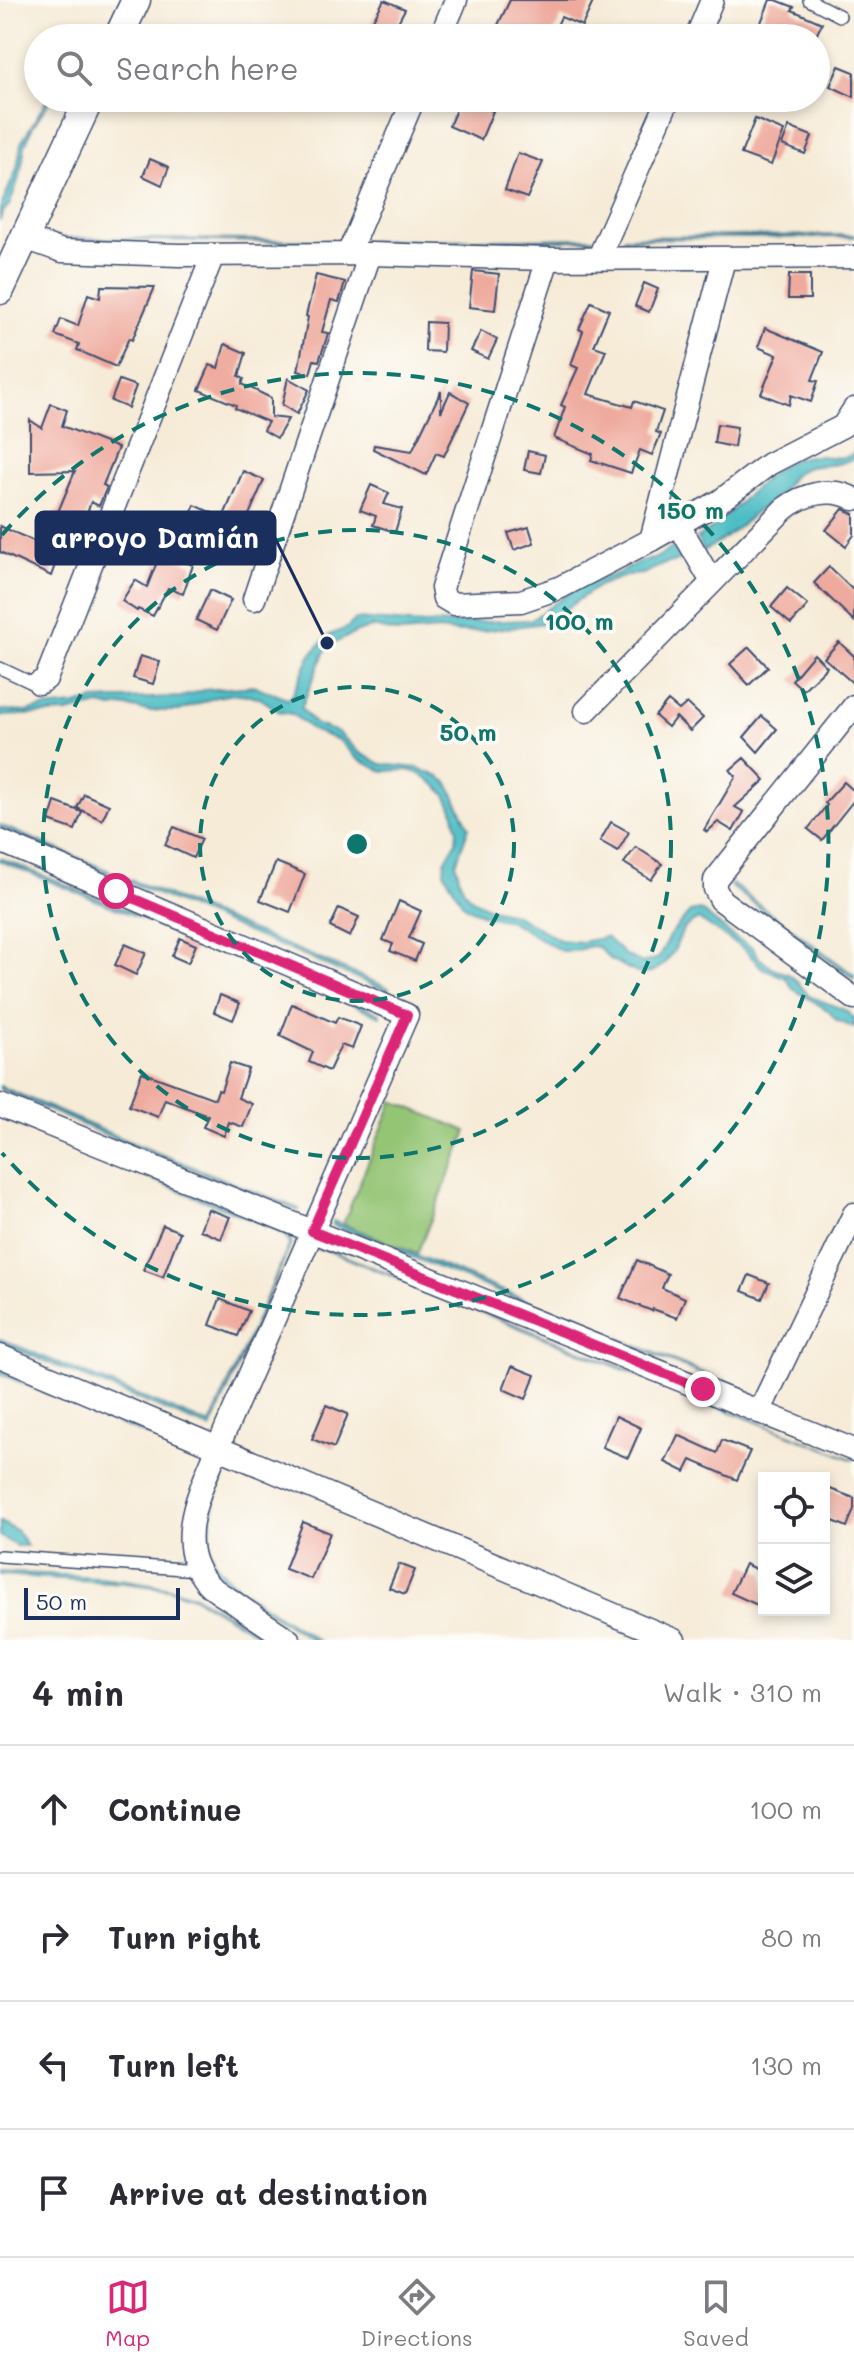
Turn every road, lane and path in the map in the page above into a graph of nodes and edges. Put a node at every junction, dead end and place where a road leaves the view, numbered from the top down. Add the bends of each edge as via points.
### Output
1 (136, 0) edge
2 (456, 0) edge
3 (712, 0) edge
4 (809, 0) edge
5 (840, 16) dead end
6 (125, 24) edge
7 (446, 24) edge
8 (702, 24) edge
9 (84, 112) edge
10 (409, 112) edge
11 (663, 112) edge
12 (25, 238) junction
13 (359, 254) junction
14 (213, 255) junction
15 (599, 257) junction
16 (854, 257) edge
17 (548, 259) junction
18 (724, 259) junction
19 (0, 290) edge
20 (854, 409) edge
21 (854, 499) edge
22 (679, 525) junction
23 (651, 540) junction
24 (712, 582) junction
25 (254, 599) dead end
26 (0, 668) edge
27 (39, 683) joint
28 (854, 706) edge
29 (586, 711) dead end
30 (0, 841) edge
31 (854, 998) edge
32 (0, 1105) edge
33 (854, 1214) edge
34 (312, 1231) junction
35 (0, 1356) edge
36 (759, 1412) junction
37 (218, 1447) junction
38 (854, 1450) edge
39 (0, 1556) edge
40 (197, 1570) junction
41 (289, 1640) edge
42 (674, 1640) edge

1 - 6 street
2 - 7 street
3 - 8 street
4 - 5 lane
9 - 12 street
10 - 13 street
11 - 15 street
12 - 14 street via 62,251
12 - 19 street
13 - 14 street
13 - 17 street
13 - 25 street
14 - 27 street via 46,679
15 - 17 street
15 - 18 street
16 - 18 street
17 - 23 street via 442,588 444,598 454,604 521,601 559,588
18 - 23 street
20 - 22 street via 843,426 769,464
21 - 24 street via 833,492 797,499
22 - 23 street
22 - 24 street
24 - 29 street
26 - 27 lane
28 - 31 street via 715,880 715,889 721,900
30 - 34 street via 407,1015
32 - 34 street
33 - 36 street
34 - 36 street
34 - 37 street
35 - 37 street
36 - 38 street
37 - 40 street via 190,1528
37 - 42 street
39 - 40 lane
40 - 41 street via 209,1585

